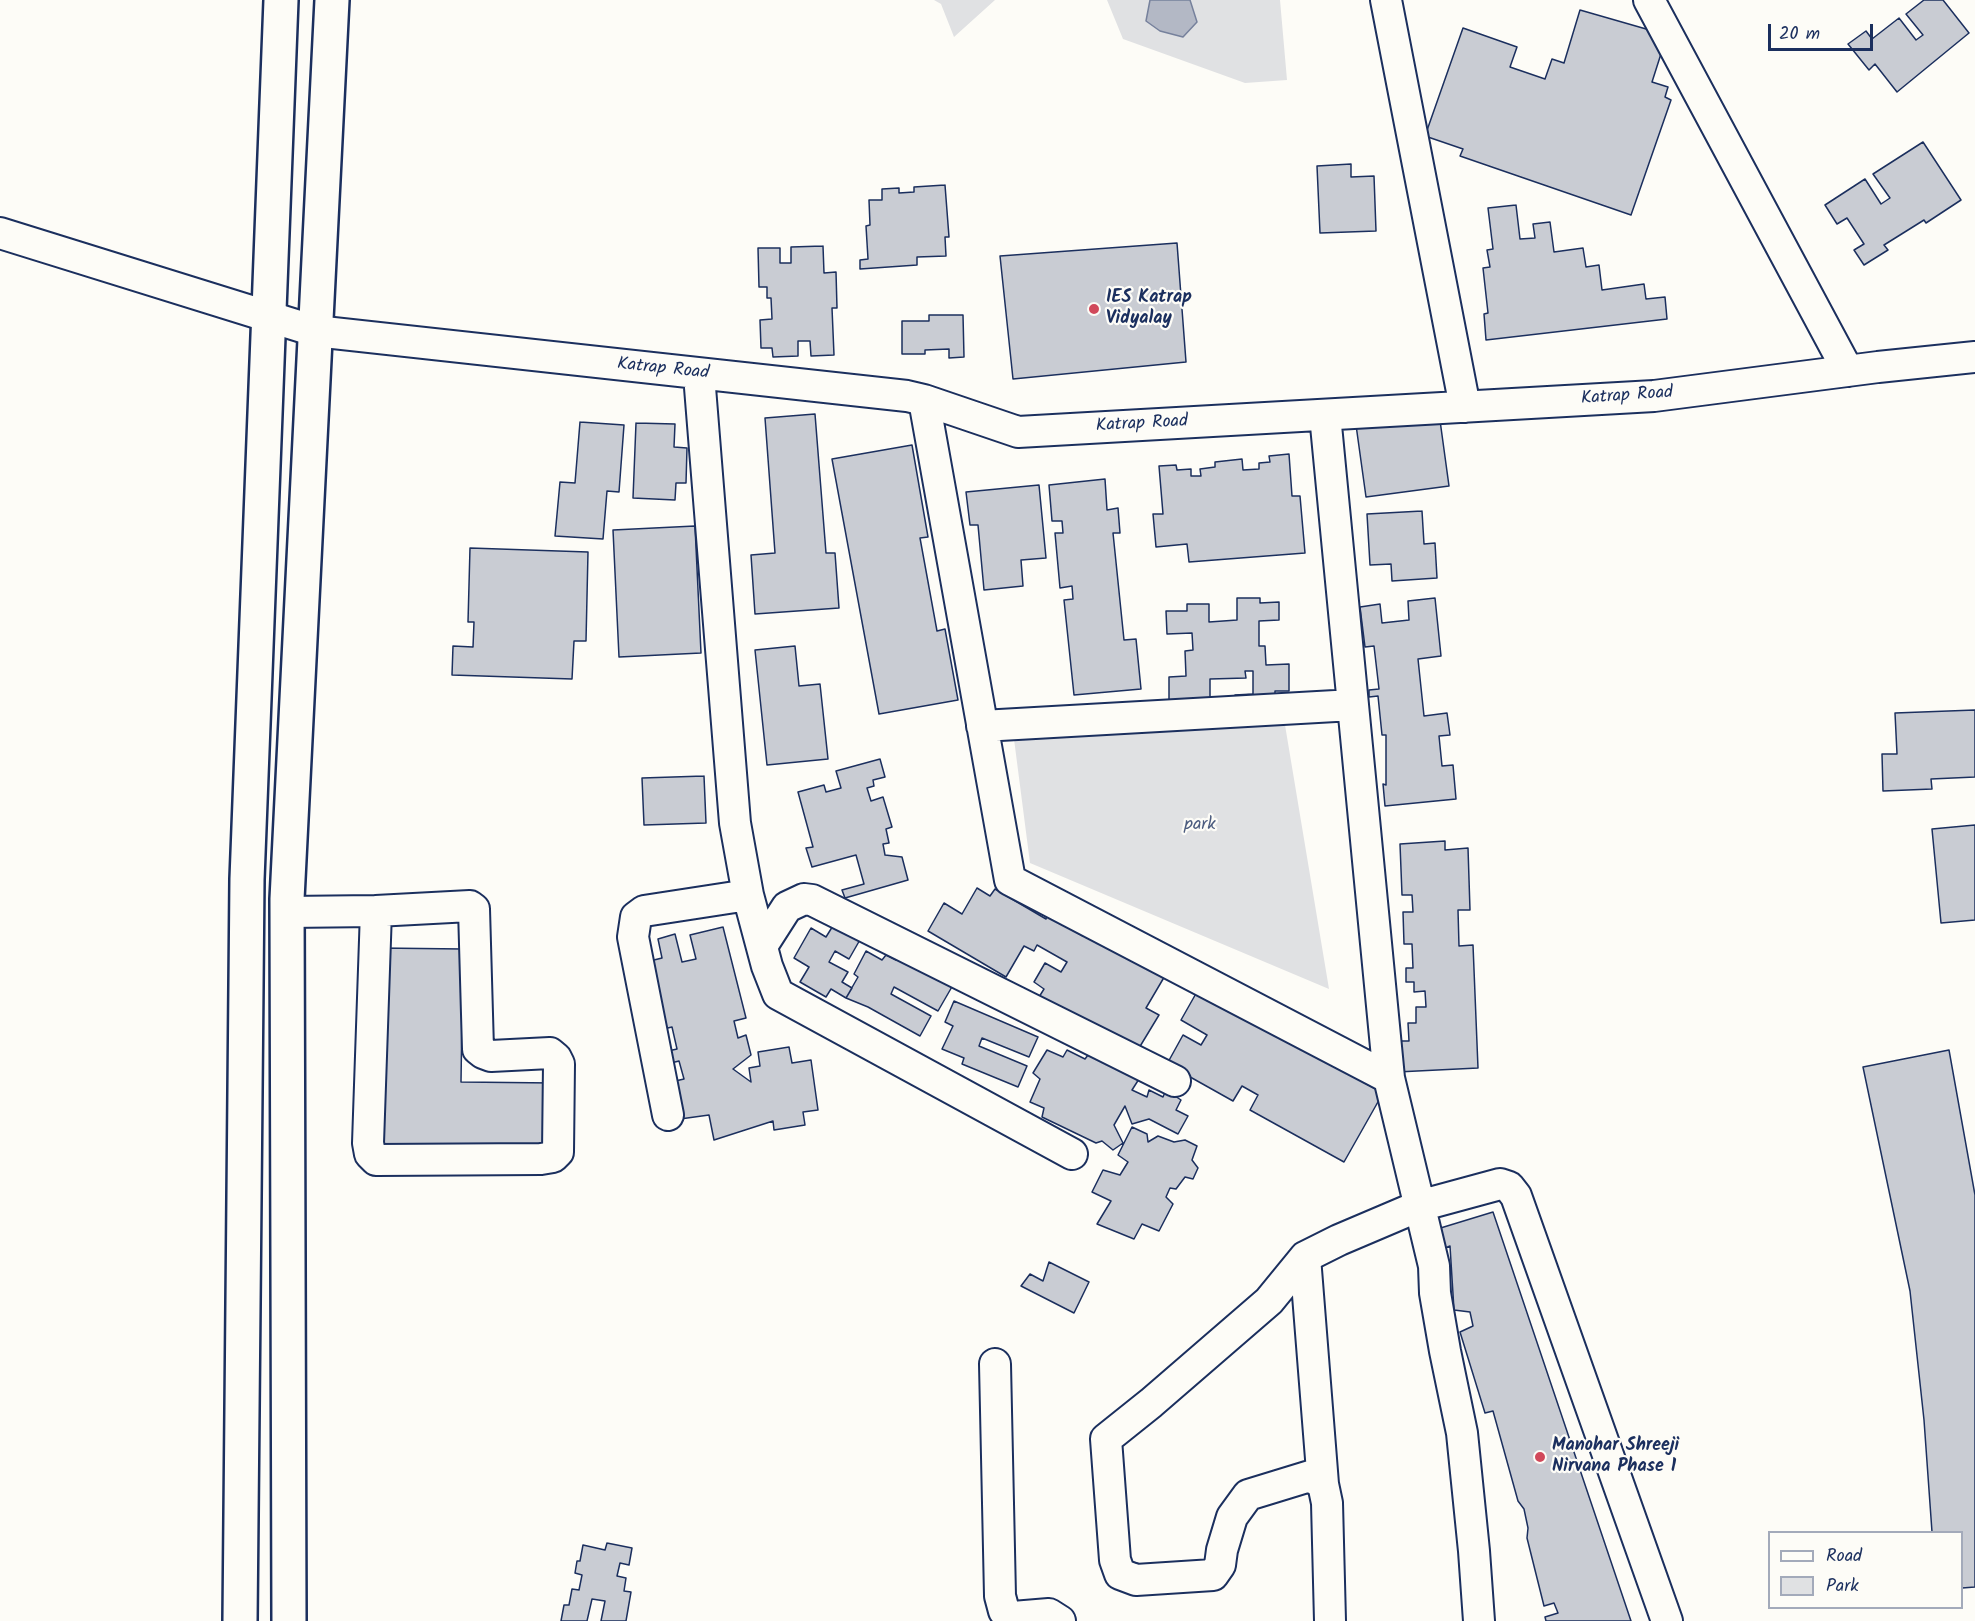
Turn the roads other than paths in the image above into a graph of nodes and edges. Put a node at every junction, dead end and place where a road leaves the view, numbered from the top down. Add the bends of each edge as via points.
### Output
1 (281, 0) edge
2 (332, 0) edge
3 (1386, 0) edge
4 (1649, 0) edge
5 (0, 233) edge
6 (269, 317) junction
7 (315, 331) junction
8 (1975, 357) edge
9 (1848, 371) junction
10 (699, 375) junction
11 (924, 400) junction
12 (1465, 407) junction
13 (1325, 415) junction
14 (1353, 705) junction
15 (982, 726) junction
16 (748, 895) junction
17 (247, 898) junction
18 (287, 906) junction
19 (376, 911) junction
20 (762, 946) junction
21 (1389, 1078) junction
22 (1175, 1081) dead end
23 (669, 1115) dead end
24 (1072, 1154) dead end
25 (1419, 1206) junction
26 (1305, 1257) junction
27 (995, 1364) dead end
28 (1323, 1484) junction
29 (240, 1621) edge
30 (289, 1621) edge
31 (1060, 1621) edge
32 (1330, 1621) edge
33 (1479, 1621) edge
34 (1667, 1621) edge

1 - 6 street
2 - 7 street
3 - 12 street
4 - 9 street
5 - 6 street, Katrap Road
6 - 7 street, Katrap Road
6 - 17 street
7 - 10 street, Katrap Road
7 - 18 street
8 - 9 street, Katrap Road
9 - 12 street, Katrap Road via 1654,396
10 - 11 street, Katrap Road
10 - 16 street via 735,823
11 - 13 street, Katrap Road via 1018,432
11 - 15 street
12 - 13 street, Katrap Road
13 - 14 street
14 - 15 street
14 - 21 street
15 - 21 street via 1010,880
16 - 20 street
16 - 23 street via 644,911 636,917 633,937
17 - 18 street
17 - 29 street
18 - 19 street
18 - 30 street
19 - 19 street via 470,906 474,909 478,1049 491,1056 550,1053 556,1058 558,1152 553,1157 376,1160 370,1154
20 - 22 street via 788,907 804,899 812,900
20 - 24 street via 778,994
21 - 25 street
25 - 26 street
25 - 33 street via 1434,1266 1435,1293 1462,1432
25 - 34 street via 1500,1184 1516,1196
26 - 28 street
26 - 28 street via 1269,1301 1106,1439 1115,1560 1120,1574 1136,1580 1213,1575 1220,1565 1232,1517 1248,1495 1310,1476
27 - 31 street via 1000,1596 1004,1611 1013,1617 1049,1614
28 - 32 street via 1327,1503

